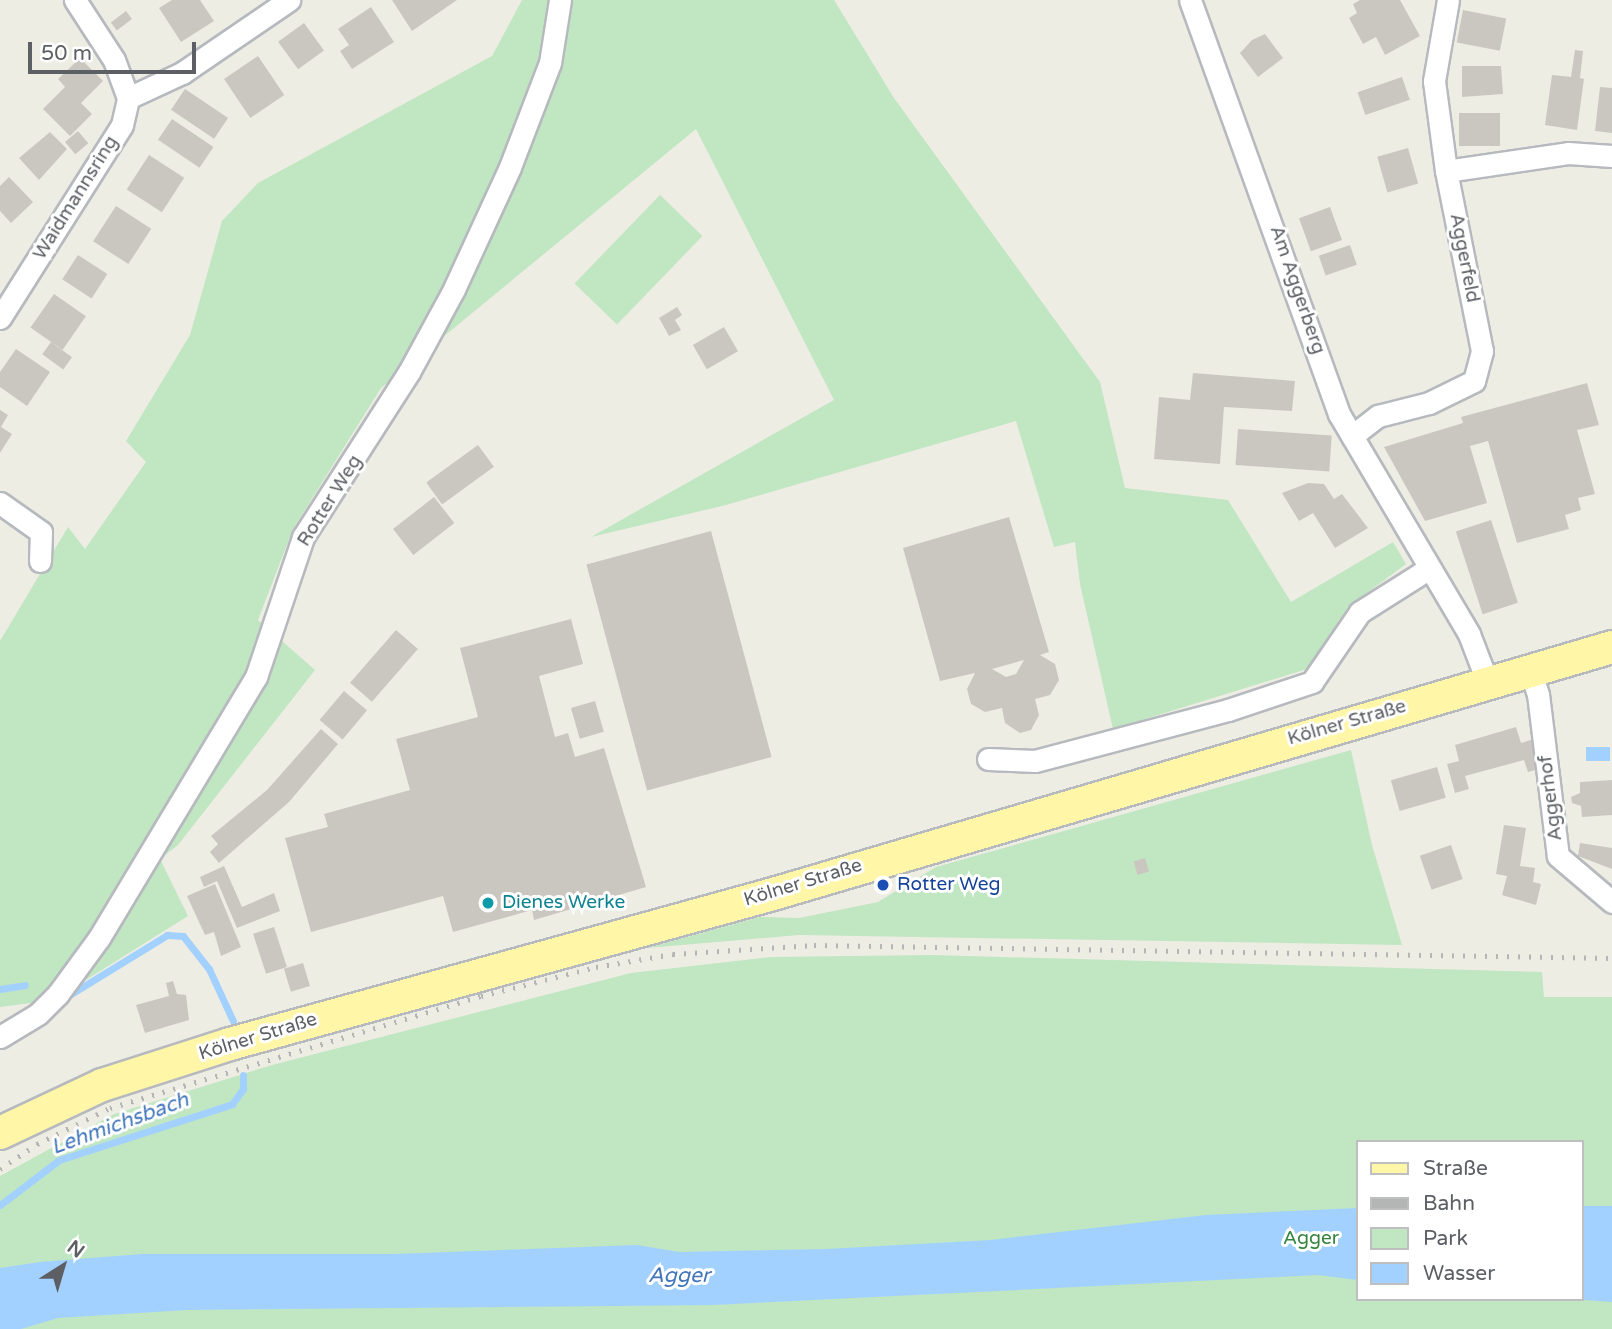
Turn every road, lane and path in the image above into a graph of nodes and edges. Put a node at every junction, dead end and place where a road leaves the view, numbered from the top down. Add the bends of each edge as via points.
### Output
1 (75, 0) edge
2 (289, 0) edge
3 (560, 0) edge
4 (1190, 0) edge
5 (1448, 0) edge
6 (128, 99) junction
7 (1612, 156) edge
8 (1446, 171) junction
9 (0, 318) edge
10 (1352, 436) junction
11 (0, 503) edge
12 (40, 561) dead end
13 (1428, 569) junction
14 (1612, 647) edge
15 (1530, 670) junction
16 (1488, 681) junction
17 (988, 759) dead end
18 (1612, 902) edge
19 (0, 1037) edge
20 (0, 1133) edge

1 - 6 street via 114,60
2 - 6 street via 182,73
3 - 19 street, Rotter Weg via 550,63 510,167 454,289 409,372 303,537 256,677 99,938 48,1004
4 - 10 street, Am Aggerberg via 1339,414
5 - 8 street, Aggerfeld via 1434,81
6 - 9 street, Waidmannsring via 122,125
7 - 8 street via 1568,153
8 - 10 street, Aggerfeld via 1482,351 1474,381 1429,403 1378,416
10 - 13 street, Am Aggerberg
11 - 12 street via 41,532
13 - 16 street, Am Aggerberg via 1469,634
13 - 17 street via 1360,612 1312,682 1228,710 1035,761
14 - 15 main road, Kölner Straße
15 - 16 main road, Kölner Straße
15 - 18 street, Aggerhof via 1538,694 1558,856
16 - 20 main road, Kölner Straße via 773,894 230,1044 102,1085

